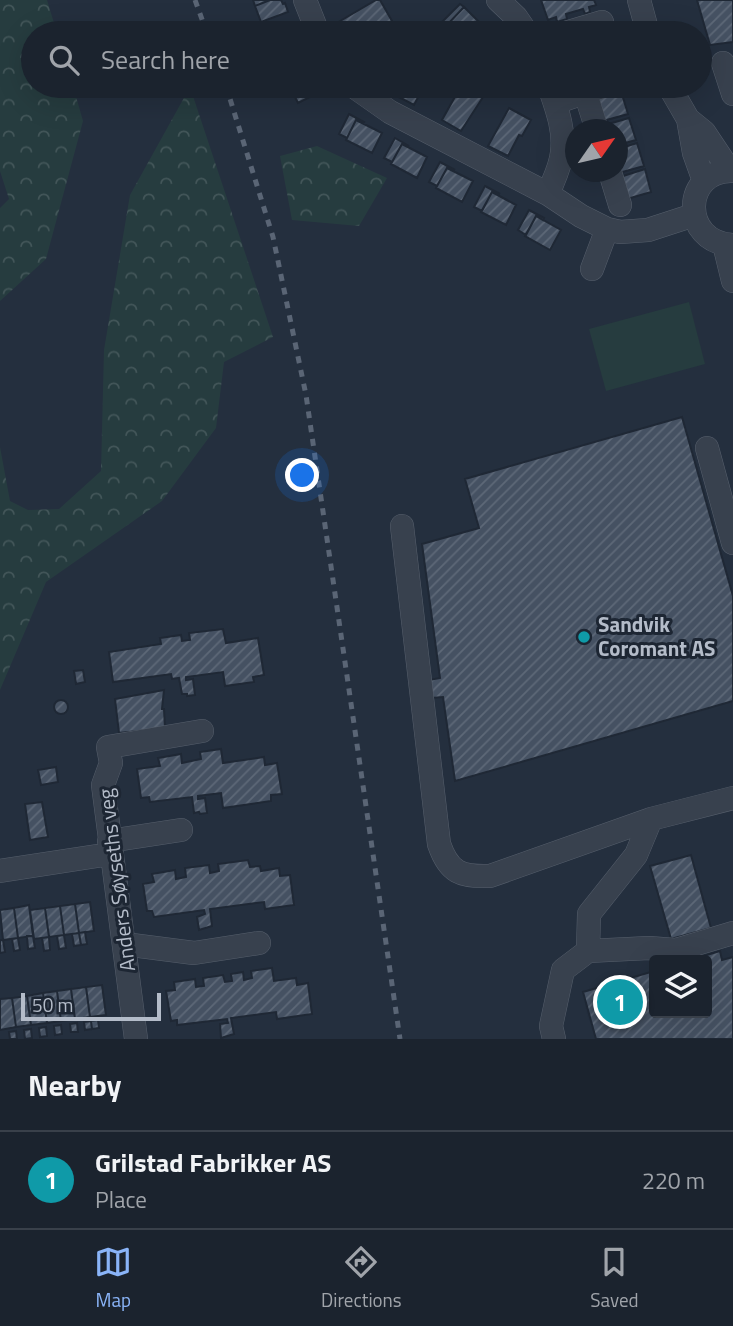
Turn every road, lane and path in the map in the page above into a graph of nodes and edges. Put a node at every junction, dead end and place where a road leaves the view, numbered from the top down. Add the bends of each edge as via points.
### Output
1 (304, 0) edge
2 (498, 0) edge
3 (639, 0) edge
4 (313, 21) edge
5 (518, 21) edge
6 (645, 21) edge
7 (723, 63) dead end
8 (733, 94) edge
9 (370, 98) edge
10 (553, 98) edge
11 (595, 98) edge
12 (676, 98) edge
13 (596, 119) edge
14 (688, 119) junction
15 (732, 171) edge
16 (704, 181) junction
17 (613, 182) edge
18 (548, 194) junction
19 (620, 205) dead end
20 (694, 215) junction
21 (607, 229) junction
22 (728, 244) edge
23 (592, 269) dead end
24 (733, 281) edge
25 (707, 448) dead end
26 (402, 526) dead end
27 (733, 542) edge
28 (202, 731) dead end
29 (733, 798) edge
30 (651, 819) junction
31 (181, 830) dead end
32 (110, 847) junction
33 (0, 871) edge
34 (733, 933) edge
35 (259, 943) dead end
36 (124, 944) junction
37 (588, 951) junction
38 (136, 1039) edge
39 (554, 1039) edge

1 - 4 street
2 - 5 street
3 - 6 street
7 - 8 street
9 - 18 street
10 - 18 street via 562,154
11 - 13 street
12 - 14 street
14 - 15 street via 704,132
14 - 16 street
15 - 16 street
16 - 20 street via 695,196
17 - 19 street
18 - 21 street
20 - 21 street via 648,230
20 - 22 street via 704,234
21 - 23 street
22 - 24 street
25 - 27 street
26 - 30 street via 439,844 445,860 470,877 490,876
28 - 32 street, Anders Søyseths veg via 108,747 111,763 103,785
29 - 30 street
30 - 37 street via 636,855 589,914
31 - 32 street
32 - 33 street
32 - 36 street, Anders Søyseths veg
34 - 37 street via 676,950
35 - 36 street via 194,953
36 - 38 street, Anders Søyseths veg
37 - 39 street via 563,970 551,1026

